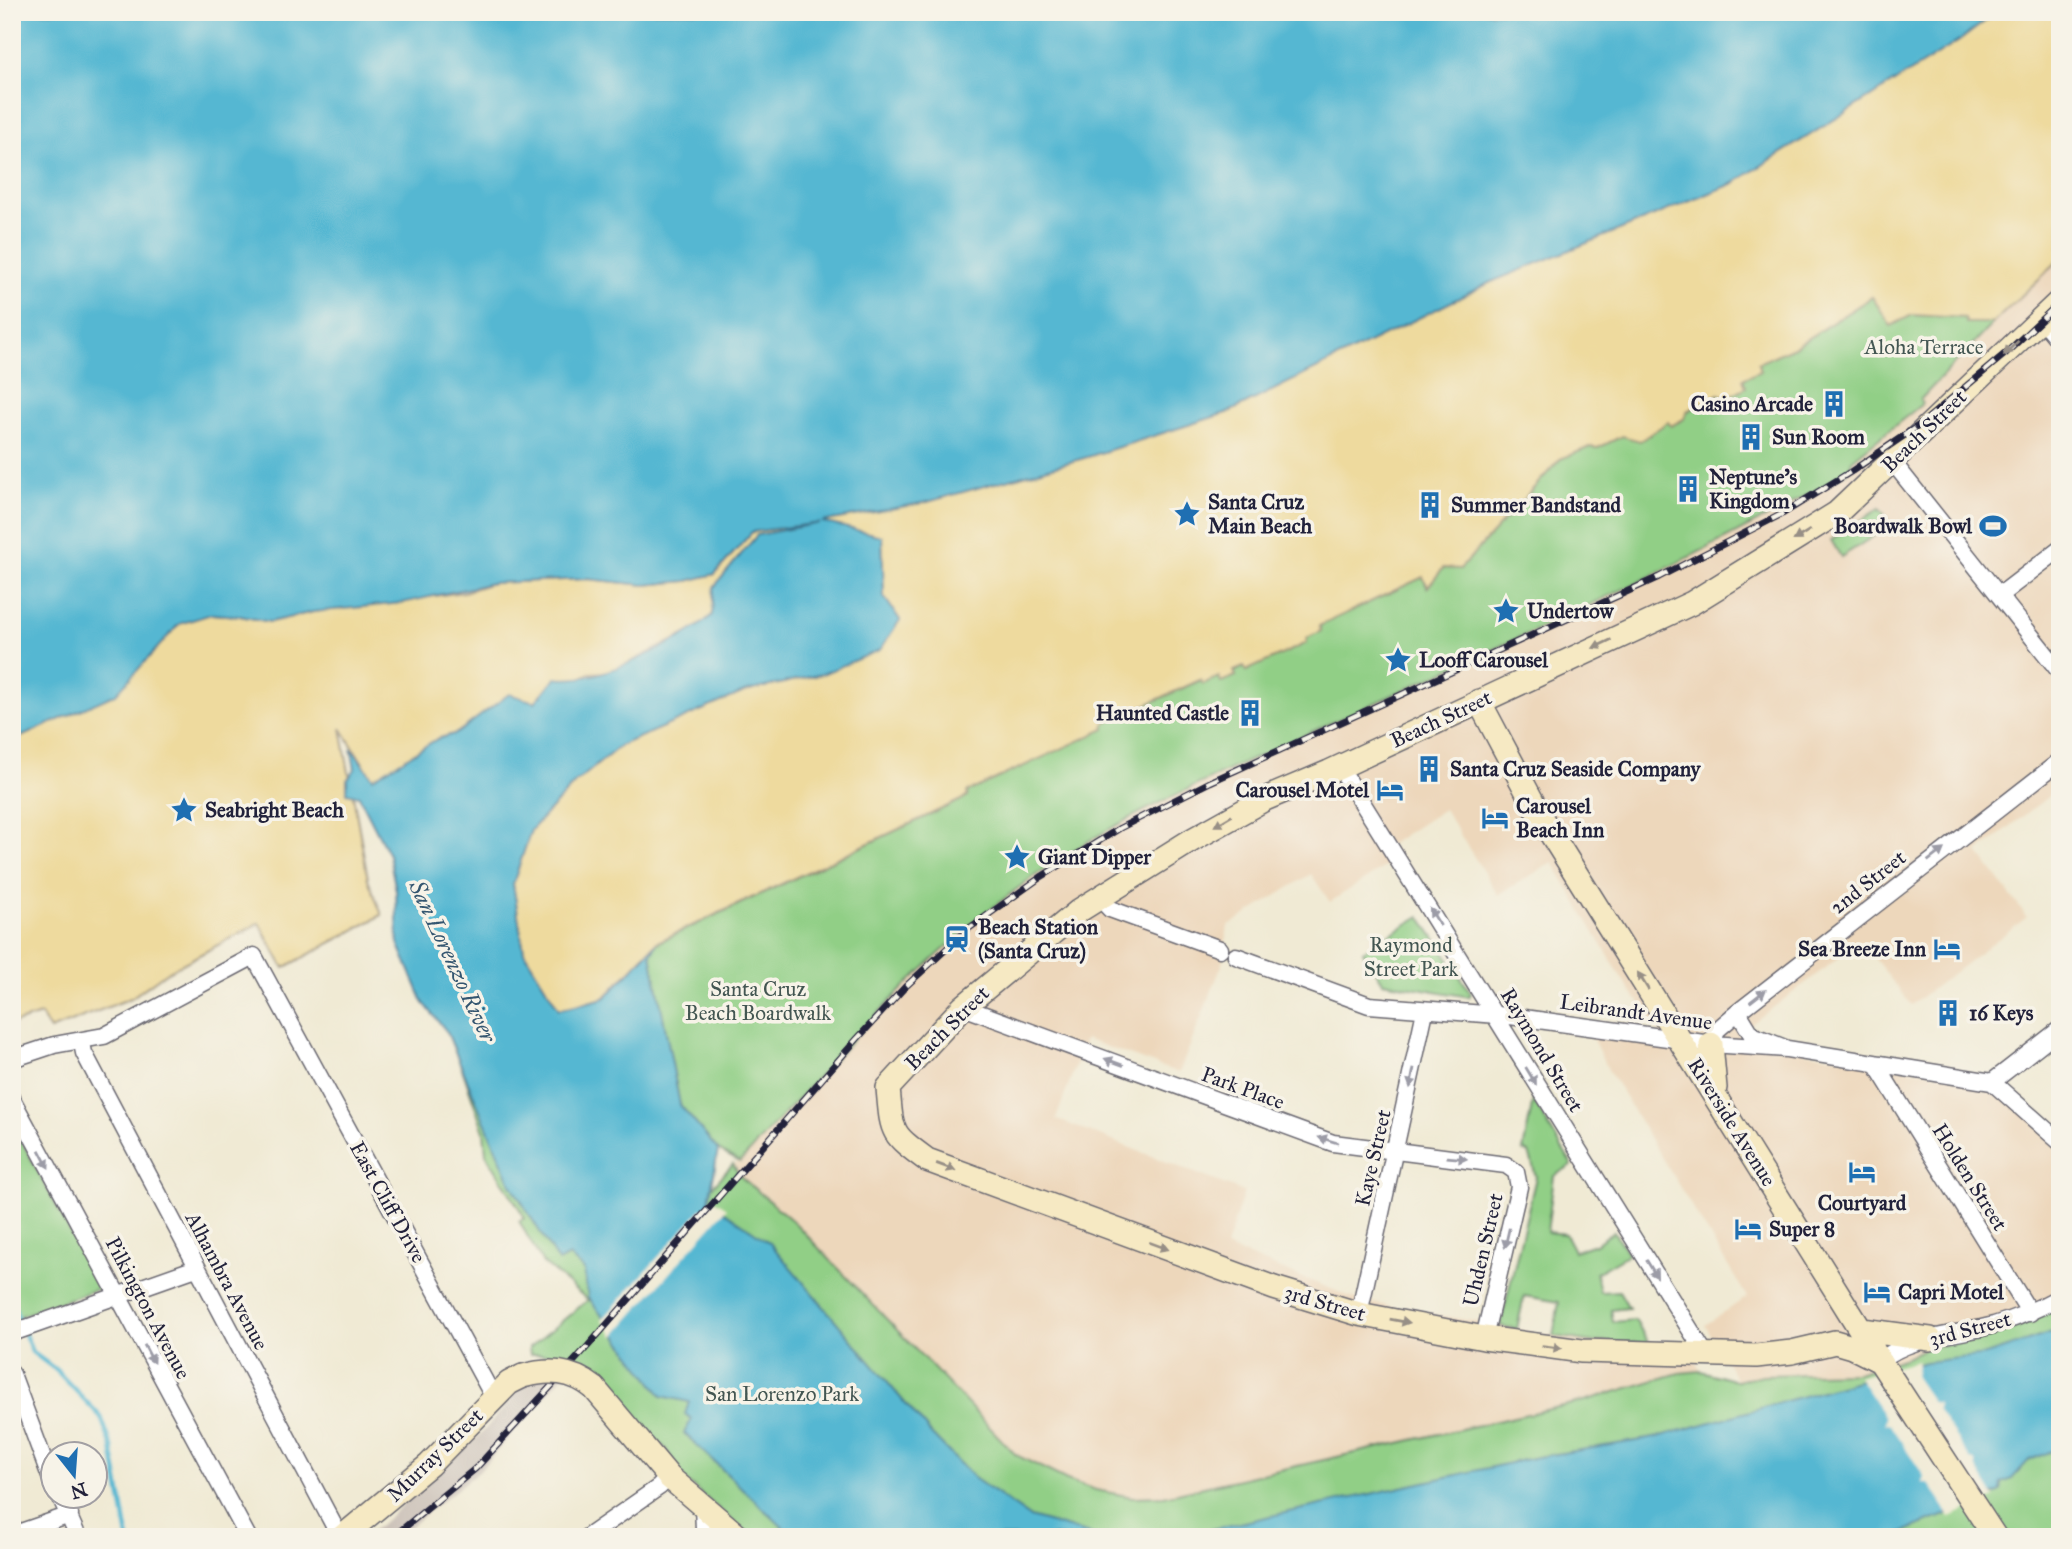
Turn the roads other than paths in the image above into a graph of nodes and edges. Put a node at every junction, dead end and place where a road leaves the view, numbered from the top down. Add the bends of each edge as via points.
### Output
1 (2060, 301) edge
2 (2041, 319) junction
3 (2060, 342) edge
4 (1892, 461) junction
5 (2060, 549) edge
6 (2000, 595) junction
7 (2060, 672) edge
8 (1479, 701) junction
9 (2060, 761) edge
10 (1340, 767) junction
11 (1098, 897) junction
12 (1220, 949) dead end
13 (1236, 956) dead end
14 (963, 1007) junction
15 (1425, 1011) junction
16 (1738, 1012) junction
17 (1497, 1017) junction
18 (2060, 1029) edge
19 (1680, 1038) junction
20 (82, 1043) junction
21 (1711, 1044) junction
22 (1787, 1049) junction
23 (12, 1059) edge
24 (1875, 1063) junction
25 (1992, 1082) junction
26 (1716, 1095) junction
27 (12, 1099) edge
28 (891, 1129) joint
29 (2060, 1142) edge
30 (1395, 1153) junction
31 (1516, 1172) joint
32 (196, 1268) junction
33 (117, 1294) junction
34 (2060, 1297) edge
35 (1847, 1305) junction
36 (2030, 1313) junction
37 (1359, 1314) junction
38 (1862, 1330) junction
39 (12, 1333) edge
40 (1484, 1338) junction
41 (1930, 1339) junction
42 (1792, 1352) junction
43 (1706, 1355) junction
44 (1882, 1364) junction
45 (12, 1374) edge
46 (494, 1398) junction
47 (38, 1444) edge
48 (669, 1477) junction
49 (67, 1510) edge
50 (70, 1516) junction
51 (711, 1525) edge
52 (1987, 1529) edge
53 (12, 1535) edge
54 (78, 1537) edge
55 (248, 1537) edge
56 (341, 1537) edge
57 (587, 1537) edge
58 (739, 1537) edge

1 - 2 street, Beach Street
2 - 3 street
2 -> 4 street, Beach Street
4 - 6 street
4 -> 8 street, Beach Street via 1837,513 1692,603
5 - 6 street
6 - 7 street
8 - 10 street, Beach Street
19 -> 8 street, Riverside Avenue via 1540,816
16 -> 9 street, 2nd Street
10 -> 11 street, Beach Street via 1249,806
17 -> 10 street, Raymond Street
11 - 12 street via 1110,909
11 - 14 street, Beach Street
13 - 15 street, Leibrandt Avenue via 1369,1005
14 - 28 street, Beach Street via 888,1088
30 -> 14 street, Park Place via 1333,1143
15 - 17 street, Leibrandt Avenue
15 -> 30 street, Kaye Street
16 - 21 street, 2nd Street via 1717,1030
16 - 22 street, Leibrandt Avenue via 1752,1035
17 - 19 street, Leibrandt Avenue
17 -> 43 street, Raymond Street
18 - 25 street
19 - 21 street, Leibrandt Avenue
19 - 26 street, Riverside Avenue
20 - 23 street, East Cliff Drive via 54,1045
20 - 32 street, Alhambra Avenue
20 - 46 street, East Cliff Drive via 104,1037 254,956
21 - 22 street, Leibrandt Avenue
21 - 26 street
22 - 24 street, Leibrandt Avenue
24 - 25 street, Leibrandt Avenue
24 - 36 street, Holden Street
25 - 29 street
26 - 35 street, Riverside Avenue
27 -> 33 street, Pilkington Avenue
28 -> 37 street, 3rd Street via 927,1160 1273,1288
30 -> 31 street, Park Place via 1499,1162
30 - 37 street, Kaye Street
31 -> 40 street, Uhden Street via 1519,1186
32 - 33 street
32 - 56 street, Alhambra Avenue
33 - 39 street
33 -> 55 street, Pilkington Avenue
34 - 36 street, 3rd Street
35 - 38 street, Riverside Avenue
35 - 42 street via 1838,1322
36 - 41 street, 3rd Street
37 -> 40 street, 3rd Street
38 - 41 street
38 - 44 street, Riverside Avenue
40 -> 43 street, 3rd Street via 1593,1352
41 - 44 street, 3rd Street via 1902,1348
42 - 43 street, 3rd Street
42 - 44 street, 3rd Street via 1835,1342 1852,1346
44 - 52 street, Riverside Avenue
45 - 47 street
46 - 48 street, bridge via 523,1376 563,1372 584,1380
46 - 56 street, Murray Street via 429,1465
48 - 51 street
48 - 57 street
49 - 50 street
50 - 53 street
50 - 54 street
51 - 58 street

